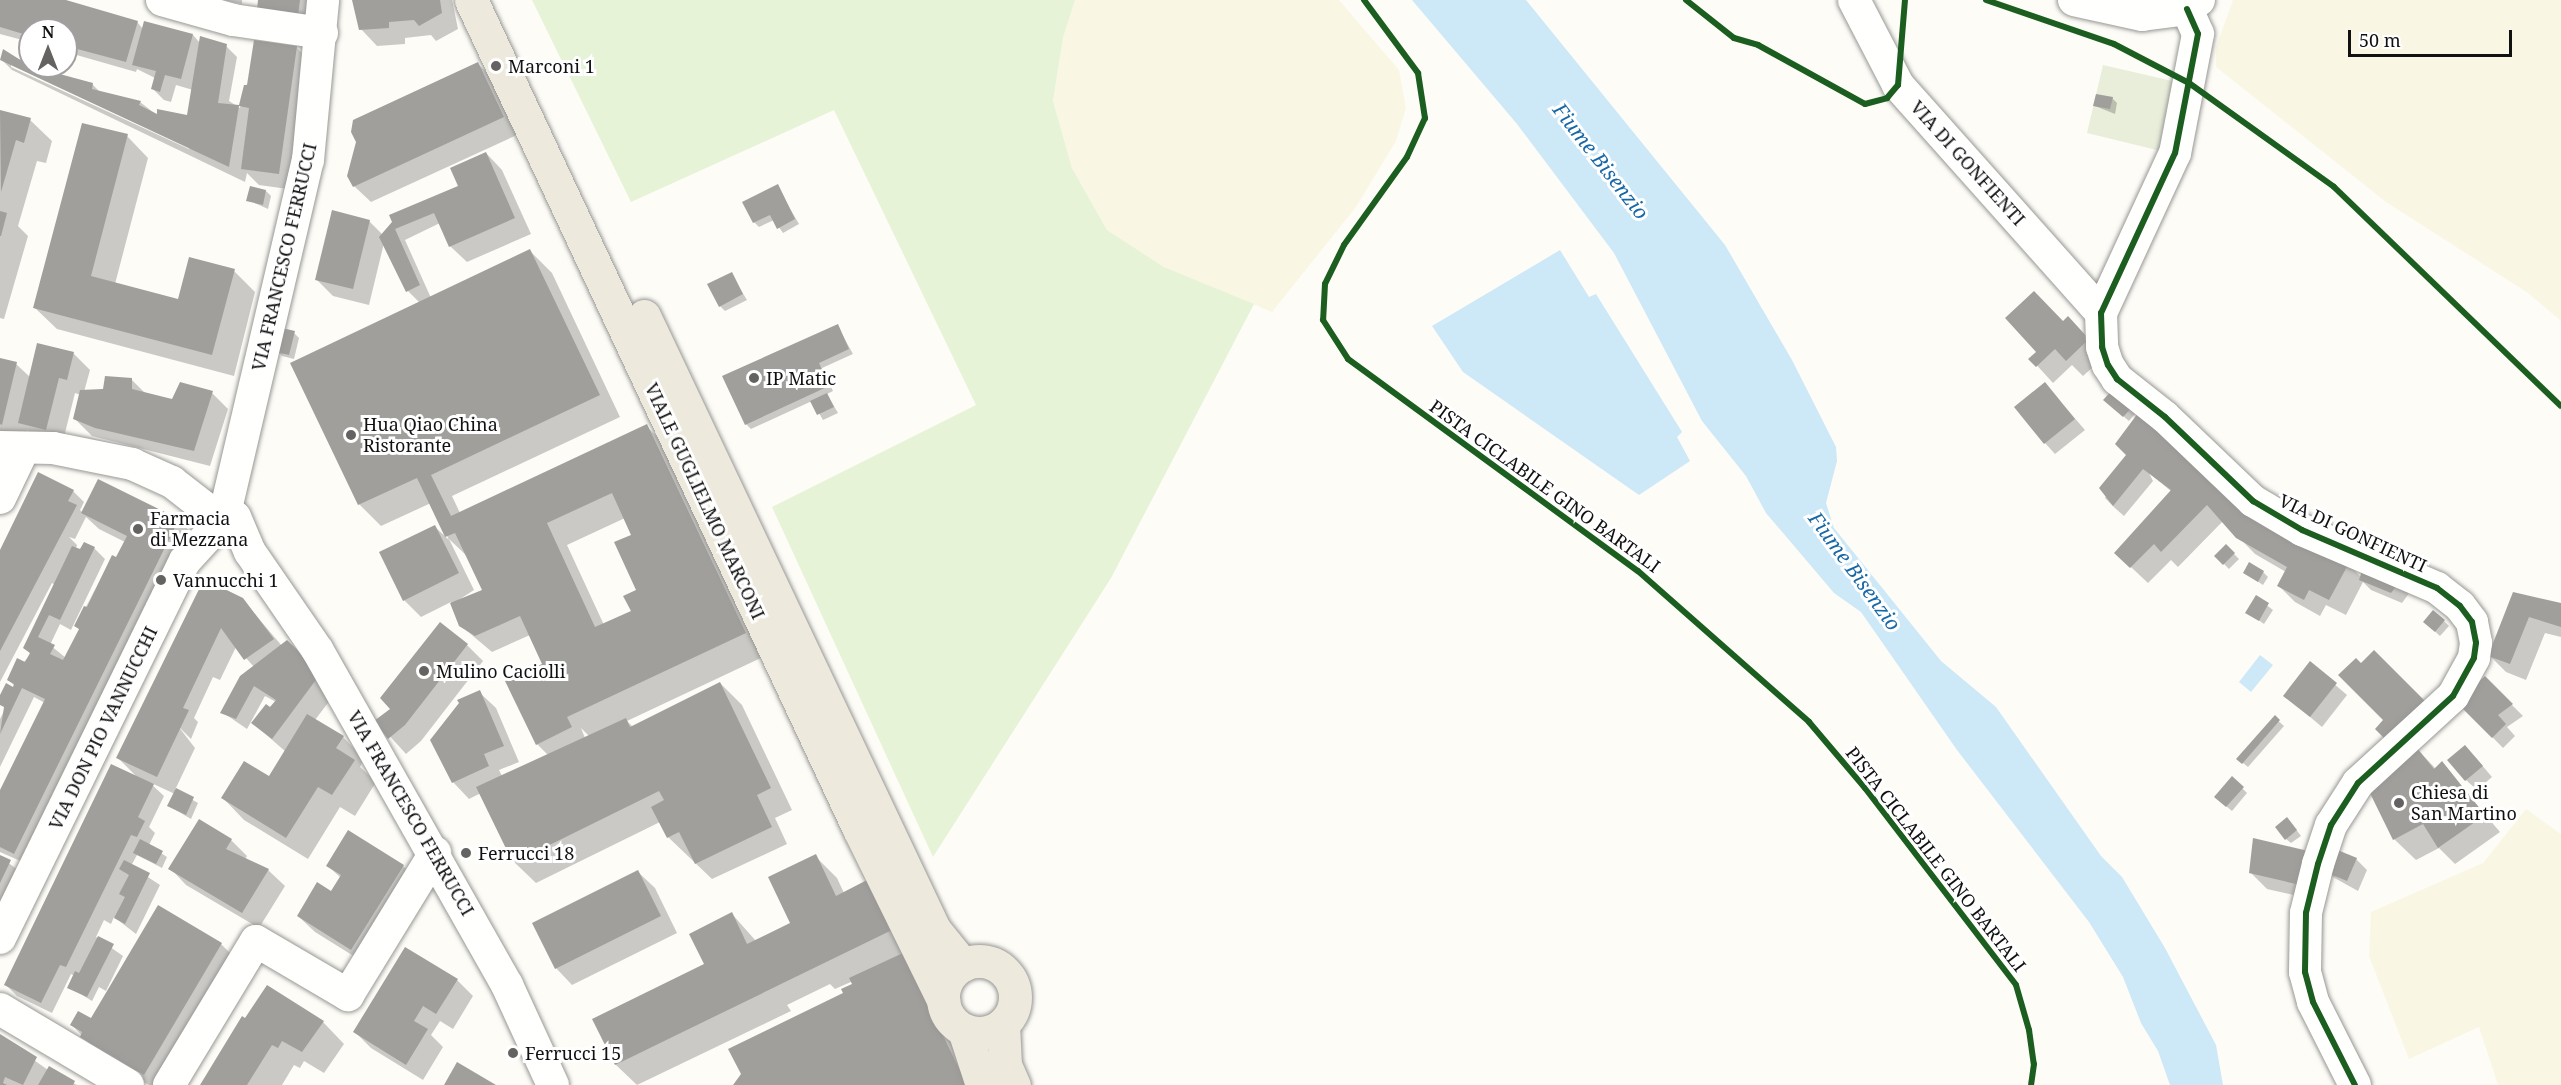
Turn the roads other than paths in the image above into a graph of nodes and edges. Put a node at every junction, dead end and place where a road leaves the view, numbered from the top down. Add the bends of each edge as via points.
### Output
1 (162, 0) edge
2 (471, 0) edge
3 (494, 0) edge
4 (1854, 0) edge
5 (2073, 0) edge
6 (2193, 5) edge
7 (323, 10) edge
8 (2101, 313) junction
9 (12, 447) edge
10 (0, 498) edge
11 (226, 522) junction
12 (435, 853) junction
13 (0, 938) edge
14 (963, 965) junction
15 (943, 1000) junction
16 (0, 1009) edge
17 (1003, 1024) junction
18 (963, 1030) junction
19 (128, 1085) edge
20 (169, 1085) edge
21 (553, 1085) edge
22 (982, 1085) edge
23 (1014, 1085) edge
24 (2355, 1085) edge

1 - 7 street via 233,20
2 - 15 main road, VIALE GUGLIELMO MARCONI
3 - 14 main road, VIALE GUGLIELMO MARCONI via 934,929
4 - 8 street, VIA DI GONFIENTI via 1898,85
5 - 6 street via 2142,15
6 - 8 street, VIA DI GONFIENTI via 2198,34 2175,153
7 - 11 street, VIA FRANCESCO FERRUCCI via 308,160
8 - 24 street, VIA DI GONFIENTI via 2102,347 2117,379 2165,417 2253,501 2302,530 2437,588 2460,606 2472,622 2474,658 2453,696 2358,783 2331,825 2318,864 2306,913 2305,972 2313,1002
9 - 10 street
9 - 11 street via 97,454 132,464 172,482
11 - 12 street, VIA FRANCESCO FERRUCCI via 318,651
11 - 13 street, VIA DON PIO VANNUCCHI via 185,561
12 - 20 street via 348,995 256,941
12 - 21 street, VIA FRANCESCO FERRUCCI via 507,985
14 - 15 main road via 945,985
14 - 17 main road via 986,962 1002,969 1011,980 1014,1006
15 - 18 main road, VIALE GUGLIELMO MARCONI via 946,1011
16 - 19 street
17 - 18 main road via 988,1032
17 - 23 main road via 1005,1065
18 - 22 main road, VIALE GUGLIELMO MARCONI

